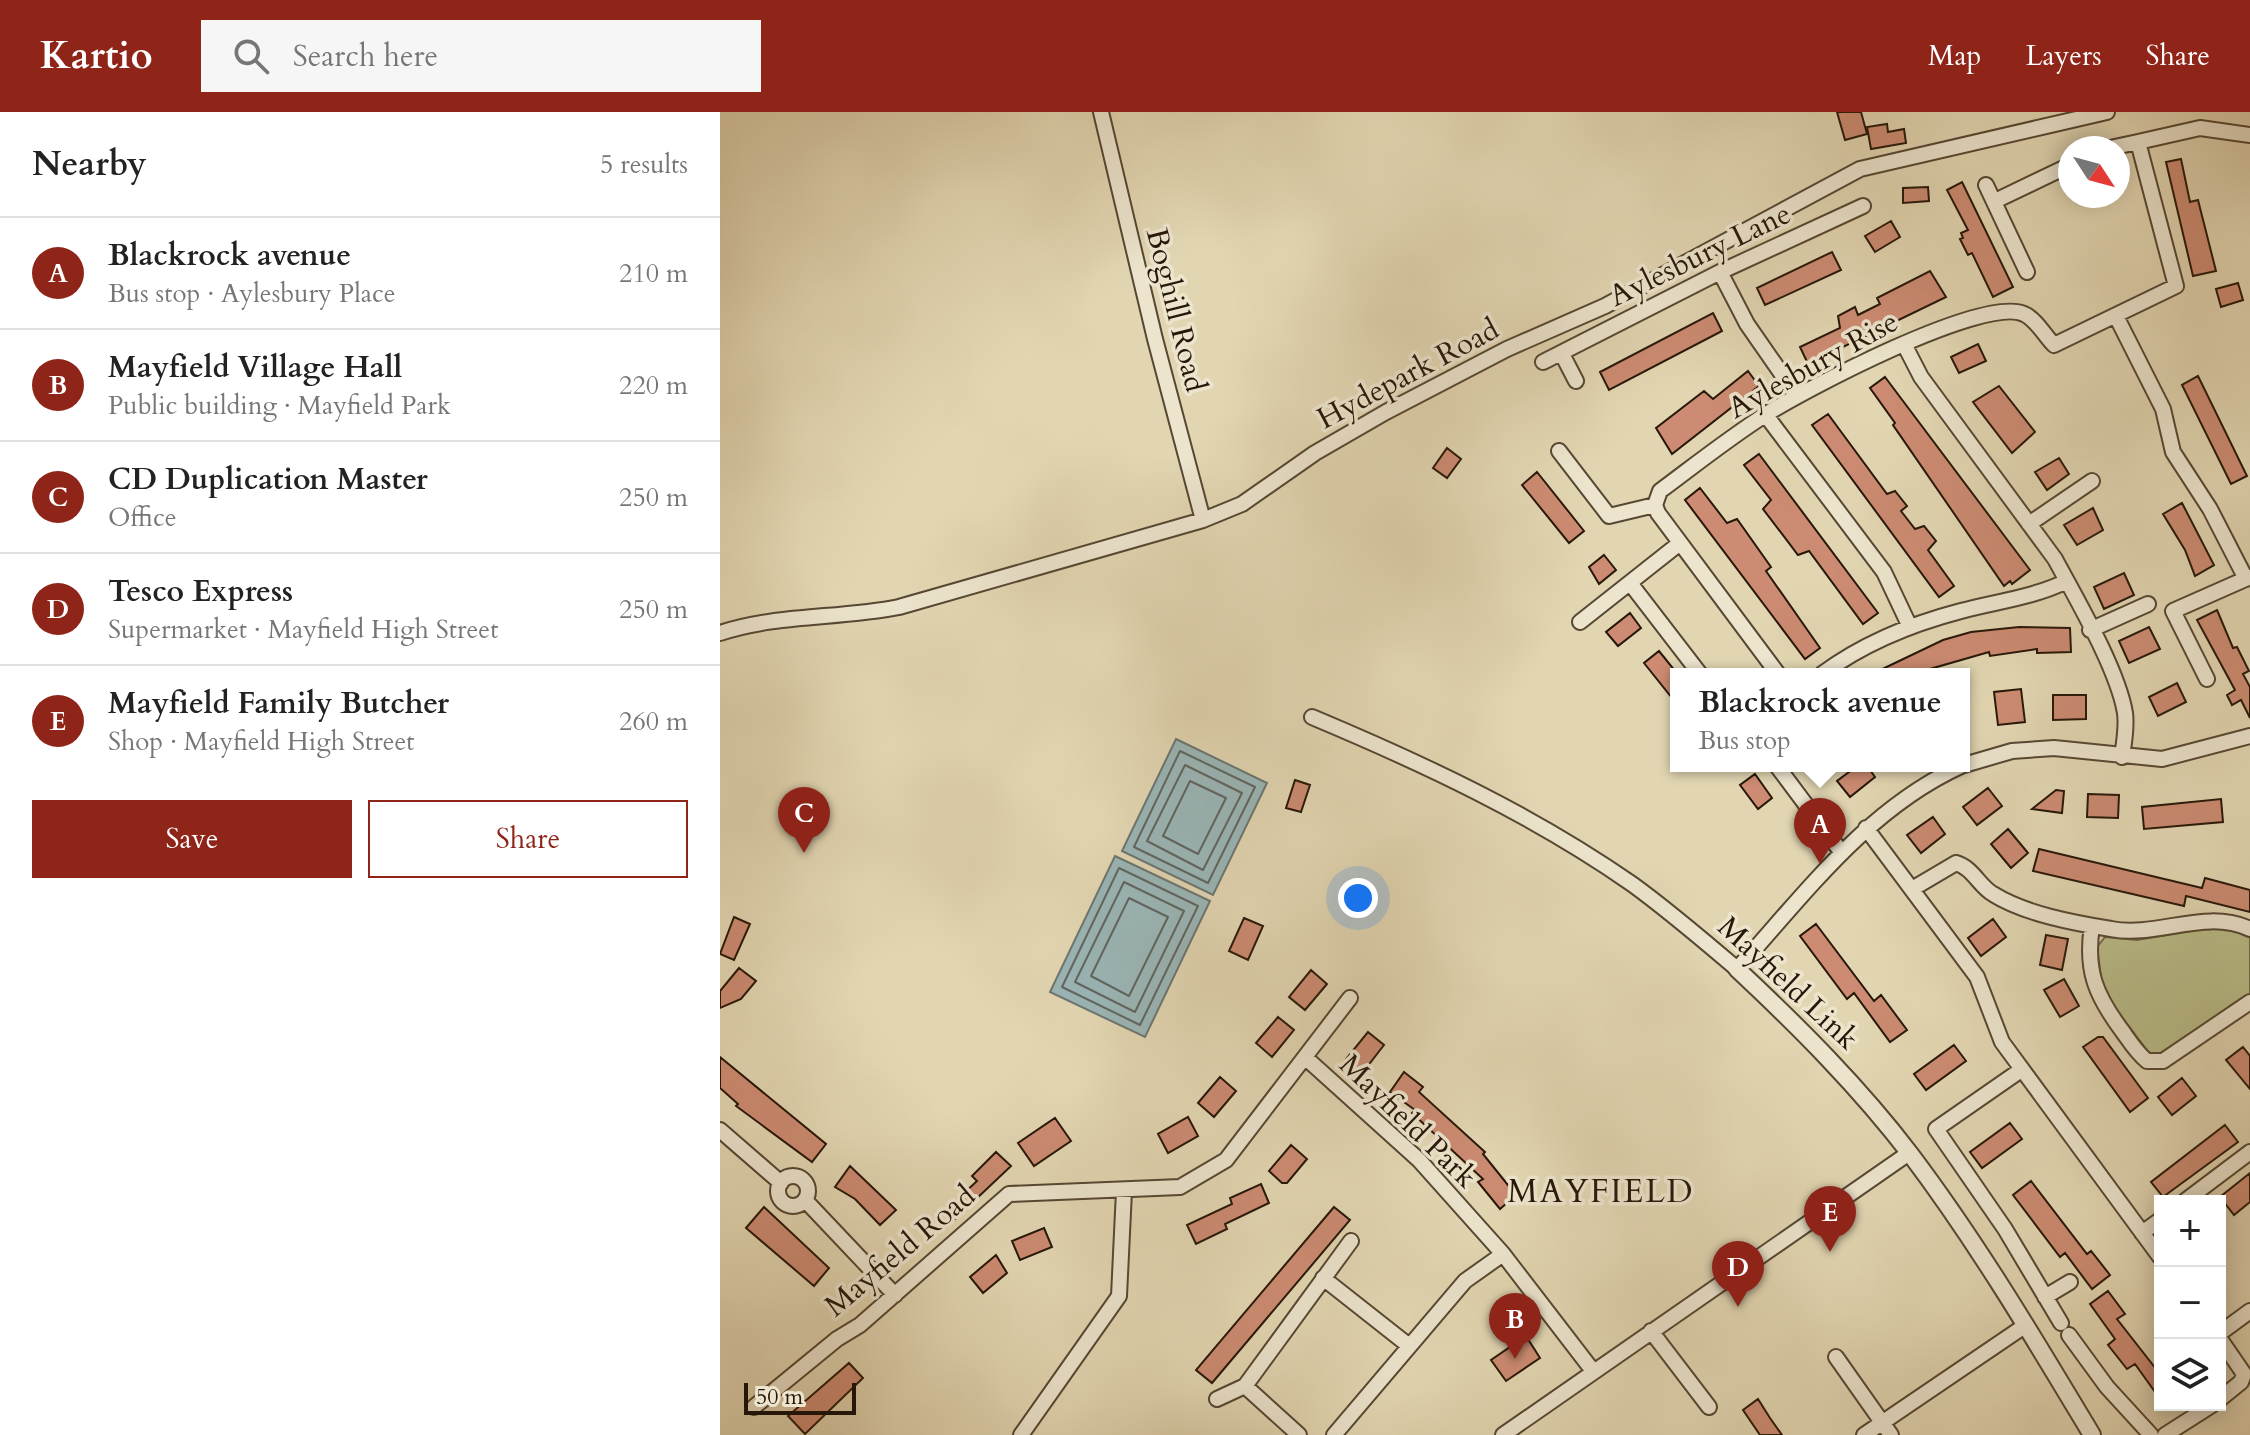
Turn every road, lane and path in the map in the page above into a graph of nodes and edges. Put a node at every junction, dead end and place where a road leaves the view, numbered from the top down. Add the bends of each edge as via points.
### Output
1 (1101, 112) edge
2 (2107, 112) edge
3 (2250, 135) edge
4 (2138, 142) junction
5 (2130, 144) edge
6 (2058, 171) edge
7 (1986, 185) dead end
8 (1995, 201) junction
9 (1863, 206) dead end
10 (1720, 272) junction
11 (2027, 272) dead end
12 (2116, 316) junction
13 (1904, 344) junction
14 (1562, 354) junction
15 (1543, 362) dead end
16 (1576, 381) dead end
17 (1797, 396) junction
18 (1765, 414) junction
19 (1559, 451) dead end
20 (2092, 481) dead end
21 (1655, 505) junction
22 (1203, 520) junction
23 (2029, 524) junction
24 (1680, 543) junction
25 (2248, 578) edge
26 (2067, 581) junction
27 (1630, 583) junction
28 (2148, 604) dead end
29 (1580, 622) dead end
30 (1910, 627) junction
31 (2090, 630) junction
32 (720, 633) edge
33 (1695, 668) edge
34 (1774, 668) edge
35 (1831, 668) edge
36 (2207, 679) dead end
37 (1312, 717) dead end
38 (2250, 736) edge
39 (2122, 757) junction
40 (1970, 763) edge
41 (1781, 772) edge
42 (1949, 772) edge
43 (1866, 828) junction
44 (1842, 853) junction
45 (1912, 889) junction
46 (2092, 926) junction
47 (2250, 929) edge
48 (1737, 969) junction
49 (1350, 998) dead end
50 (2249, 1006) edge
51 (1307, 1059) junction
52 (2021, 1070) junction
53 (720, 1130) edge
54 (2250, 1152) edge
55 (1909, 1153) junction
56 (781, 1183) junction
57 (1124, 1191) junction
58 (2193, 1195) edge
59 (805, 1200) junction
60 (2154, 1224) edge
61 (2142, 1233) junction
62 (1351, 1241) dead end
63 (2154, 1249) edge
64 (1503, 1254) junction
65 (1323, 1278) junction
66 (2070, 1282) dead end
67 (895, 1295) junction
68 (2045, 1297) junction
69 (2250, 1311) edge
70 (2026, 1325) junction
71 (1651, 1331) junction
72 (2226, 1331) edge
73 (1408, 1345) junction
74 (2226, 1346) edge
75 (1836, 1357) dead end
76 (1593, 1371) junction
77 (1245, 1386) junction
78 (2226, 1394) edge
79 (1217, 1399) dead end
80 (754, 1407) dead end
81 (1709, 1407) dead end
82 (2203, 1411) edge
83 (1887, 1430) edge
84 (1021, 1435) edge
85 (1299, 1435) edge
86 (1334, 1435) edge
87 (1503, 1435) edge
88 (1864, 1435) edge
89 (2092, 1435) edge
90 (2151, 1435) edge
91 (2165, 1435) edge

1 - 22 street, Boghill Road
2 - 22 street, Hydepark Road via 1860,169 1605,306 1386,412 1242,504
3 - 4 street via 2200,128
4 - 5 street
4 - 12 street via 2176,286
6 - 8 street
7 - 8 street
8 - 11 street
9 - 10 street, Aylesbury Lane
10 - 14 street, Aylesbury Lane
10 - 17 street via 1747,324
12 - 13 street, Aylesbury Rise via 2054,345 2025,314 2010,311
12 - 25 street via 2163,409 2173,452
13 - 17 street, Aylesbury Rise
13 - 23 street via 1925,384
14 - 15 street, Aylesbury Lane
14 - 16 street
17 - 18 street, Aylesbury Rise
18 - 21 street, Aylesbury Rise via 1660,491
18 - 30 street via 1884,572
19 - 21 street via 1575,461 1609,516
20 - 23 street
21 - 24 street
22 - 32 street, Hydepark Road via 899,607 851,617 748,624
23 - 26 street
24 - 27 street
24 - 34 street
25 - 36 street via 2173,611
26 - 30 street via 2022,600
26 - 31 street
27 - 29 street
27 - 33 street
28 - 31 street
30 - 35 street
31 - 39 street via 2122,702
37 - 48 street, Mayfield Link via 1438,772 1547,830 1634,886
38 - 39 street via 2162,759
39 - 40 street via 2054,748 2012,751
41 - 44 street
42 - 43 street
43 - 44 street
43 - 45 street
44 - 48 street
45 - 46 street via 1956,863 2008,902
45 - 52 street via 1977,977 2002,1042
46 - 47 street via 2143,932 2212,919
46 - 50 street via 2088,968 2097,996 2147,1061 2163,1061
48 - 55 street, Mayfield Link via 1843,1073
49 - 51 street, Mayfield Road
51 - 57 street, Mayfield Road via 1226,1160 1180,1187
51 - 64 street, Mayfield Park via 1419,1160
52 - 61 street
52 - 68 street via 1936,1129
53 - 56 street
54 - 58 street
55 - 70 street, Mayfield Link
55 - 71 street
56 - 59 street via 782,1201 791,1206
56 - 59 street via 793,1176 802,1179 808,1191
57 - 67 street, Mayfield Road via 1009,1194
57 - 84 street via 1119,1296
59 - 67 street
60 - 61 street
61 - 63 street
62 - 65 street
64 - 73 street via 1465,1281
64 - 76 street, Mayfield Park
65 - 73 street
65 - 77 street
66 - 68 street
67 - 80 street, Mayfield Road
68 - 90 street via 2107,1387
69 - 72 street
70 - 83 street
70 - 89 street, Mayfield Link
71 - 76 street
71 - 81 street
73 - 86 street
74 - 78 street via 2244,1374
75 - 83 street
76 - 87 street
77 - 79 street
77 - 85 street
82 - 91 street
83 - 88 street

